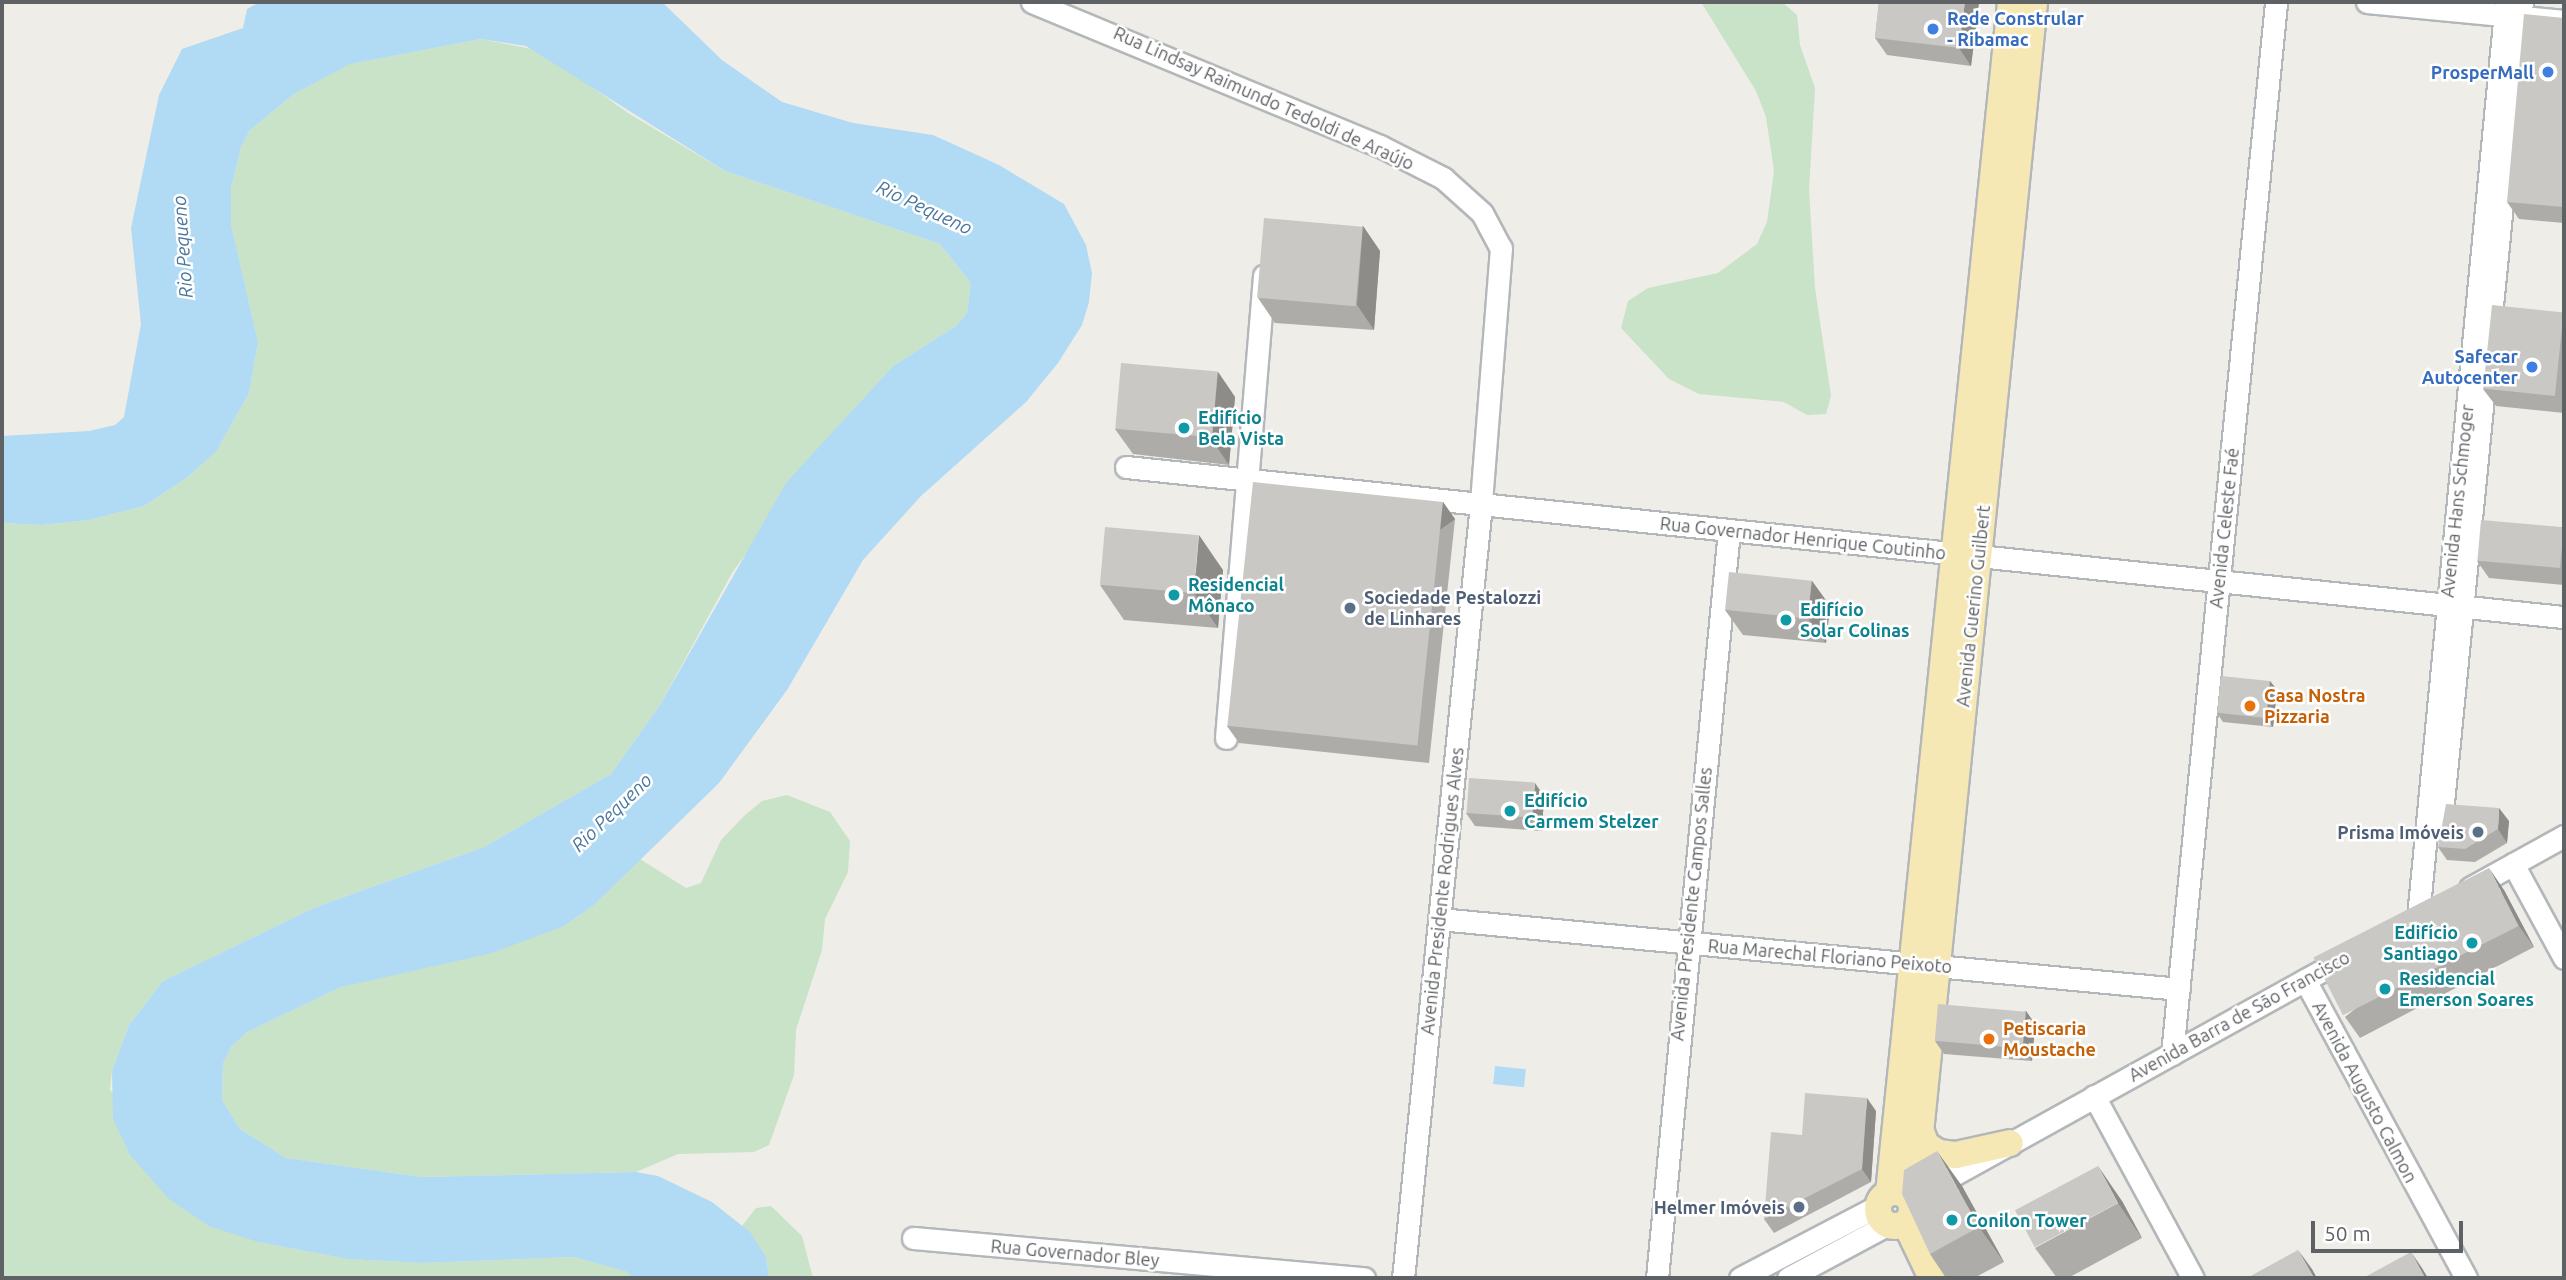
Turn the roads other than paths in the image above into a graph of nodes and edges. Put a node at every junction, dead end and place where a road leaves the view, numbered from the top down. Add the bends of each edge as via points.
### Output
1 (1032, 2) edge
2 (2011, 2) edge
3 (2034, 2) edge
4 (2276, 2) edge
5 (2367, 2) edge
6 (2513, 9) edge
7 (2564, 21) edge
8 (1265, 257) edge
9 (1126, 467) dead end
10 (1249, 480) junction
11 (1481, 504) junction
12 (1729, 530) junction
13 (1966, 555) junction
14 (2219, 581) junction
15 (2455, 606) junction
16 (2564, 617) edge
17 (1226, 738) edge
18 (2564, 836) edge
19 (2513, 864) junction
20 (2438, 906) junction
21 (1439, 919) junction
22 (2396, 930) edge
23 (1686, 943) junction
24 (2361, 948) edge
25 (2564, 958) edge
26 (1925, 965) junction
27 (2305, 980) junction
28 (2179, 989) junction
29 (2172, 1054) junction
30 (2094, 1096) junction
31 (1920, 1132) junction
32 (2010, 1143) junction
33 (1896, 1206) junction
34 (913, 1238) dead end
35 (1188, 1271) edge
36 (1364, 1278) edge
37 (1403, 1278) edge
38 (1657, 1278) edge
39 (1740, 1278) edge
40 (1788, 1278) edge
41 (1913, 1278) edge
42 (1932, 1278) edge
43 (2193, 1278) edge
44 (2466, 1278) edge

1 - 11 street, Rua Lindsay Raimundo Tedoldi de Araújo via 1380,146 1443,178 1482,213 1502,248
2 - 13 main road, Avenida Guerino Guilbert
3 - 13 main road, Avenida Guerino Guilbert
4 - 14 street, Avenida Celeste Faé
5 - 6 street
6 - 7 street
6 - 15 street, Avenida Hans Schmoger
8 - 10 street
9 - 10 street, Rua Governador Henrique Coutinho
10 - 11 street, Rua Governador Henrique Coutinho
10 - 17 street
11 - 12 street, Rua Governador Henrique Coutinho
11 - 21 street, Avenida Presidente Rodrigues Alves
12 - 13 street, Rua Governador Henrique Coutinho
12 - 23 street, Avenida Presidente Campos Salles
13 - 14 street, Rua Governador Henrique Coutinho
13 - 26 main road, Avenida Guerino Guilbert
14 - 15 street, Rua Governador Henrique Coutinho
14 - 28 street, Avenida Celeste Faé
15 - 16 street, Rua Governador Henrique Coutinho
15 - 20 street, Avenida Hans Schmoger
18 - 19 street
19 - 20 street
19 - 25 street
20 - 22 street
21 - 23 street, Rua Marechal Floriano Peixoto
21 - 37 street, Avenida Presidente Rodrigues Alves
23 - 26 street, Rua Marechal Floriano Peixoto
23 - 38 street, Avenida Presidente Campos Salles
24 - 27 street, Avenida Barra de São Francisco
26 - 28 street, Rua Marechal Floriano Peixoto
26 - 31 main road, Avenida Guerino Guilbert
26 - 33 main road, Avenida Guerino Guilbert
27 - 29 street, Avenida Barra de São Francisco
27 - 44 street, Avenida Augusto Calmon
28 - 29 street, Avenida Celeste Faé
29 - 30 street, Avenida Barra de São Francisco
30 - 32 street, Avenida Barra de São Francisco
30 - 43 street
31 - 32 main road via 1926,1145 1955,1155
31 - 33 main road, Avenida Guerino Guilbert
32 - 33 street, Avenida Barra de São Francisco
33 - 39 street, Avenida Barra de São Francisco
33 - 40 street, Avenida Barra de São Francisco
33 - 41 main road via 1890,1240
33 - 42 main road
34 - 35 street, Rua Governador Bley
35 - 36 street, Rua Governador Bley

